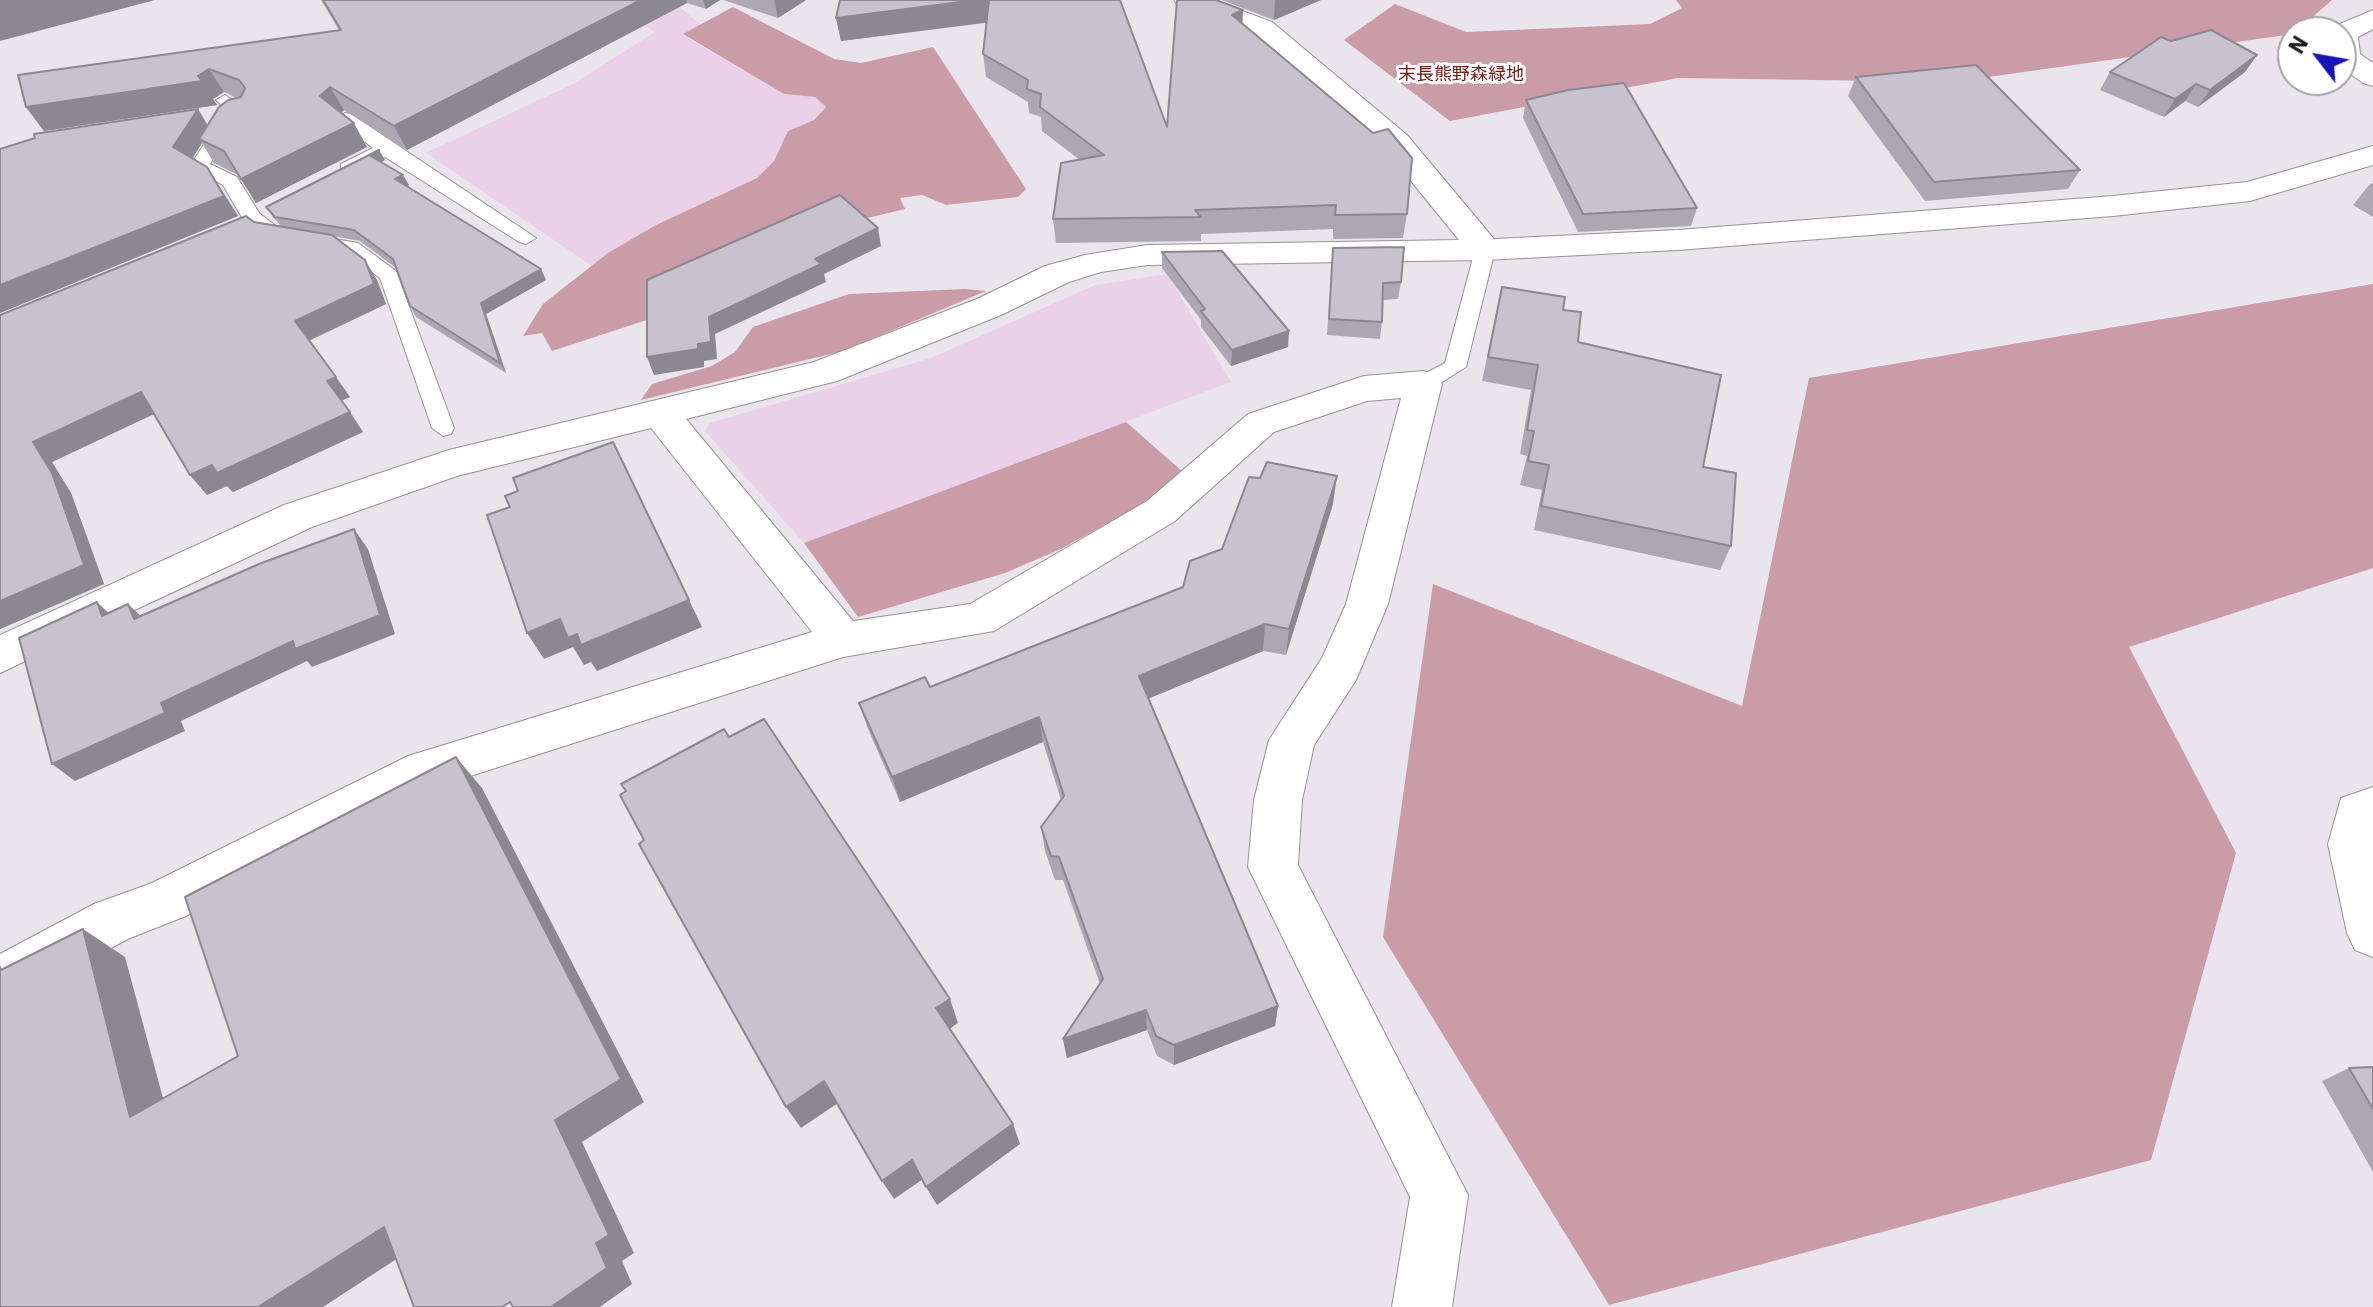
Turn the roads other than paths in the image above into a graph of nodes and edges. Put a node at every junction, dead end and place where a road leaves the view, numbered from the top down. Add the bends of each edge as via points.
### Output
1 (1188, 0) edge
2 (2373, 18) edge
3 (2373, 77) edge
4 (233, 107) joint
5 (345, 118) edge
6 (195, 121) edge
7 (386, 149) junction
8 (2373, 155) edge
9 (332, 176) edge
10 (526, 238) dead end
11 (1485, 250) junction
12 (1423, 384) junction
13 (659, 412) junction
14 (443, 428) dead end
15 (843, 640) junction
16 (0, 655) edge
17 (2373, 808) edge
18 (2373, 933) edge
19 (0, 981) edge
20 (1422, 1307) edge

1 - 11 street via 1262,28 1396,142
2 - 3 street via 2343,33 2346,57
4 - 6 street
4 - 14 lane via 199,166 230,181 250,221 275,235 351,247 389,275
5 - 7 lane
7 - 9 lane
7 - 10 lane
8 - 11 street via 2250,191 2113,206
11 - 12 lane via 1455,367
11 - 13 street via 1147,255 1097,262 824,372
12 - 15 street via 1364,389 1261,423 1161,511 979,619
12 - 20 street via 1367,604 1340,667 1292,740 1278,800 1273,867 1439,1195
13 - 15 street
13 - 16 street via 449,464 298,516
15 - 19 street via 425,770
17 - 18 street via 2358,813 2352,844

